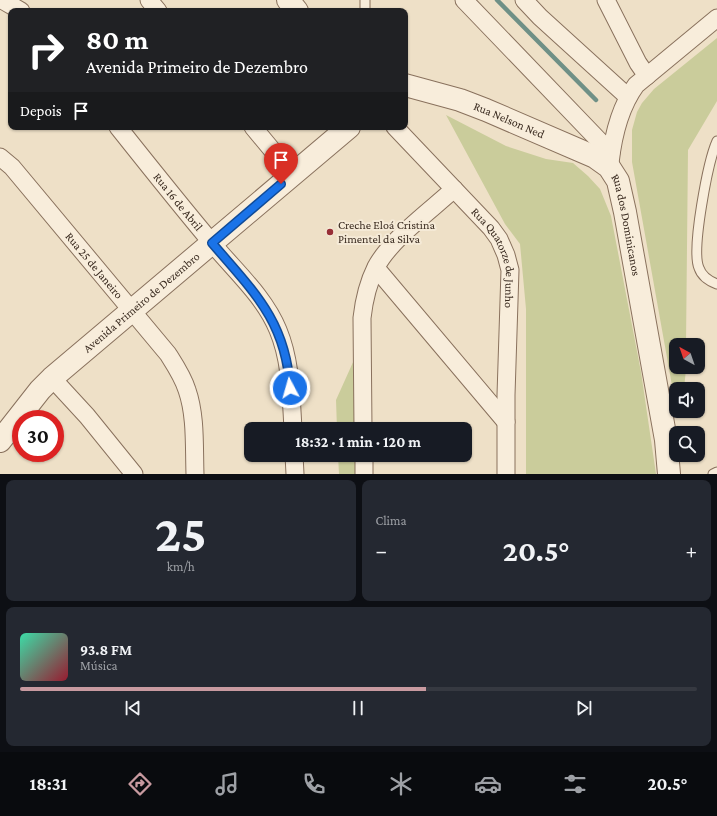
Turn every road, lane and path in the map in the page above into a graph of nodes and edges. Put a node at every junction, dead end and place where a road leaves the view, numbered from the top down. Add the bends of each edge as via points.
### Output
1 (2, 0) edge
2 (149, 0) edge
3 (288, 0) edge
4 (464, 0) edge
5 (524, 0) edge
6 (606, 0) edge
7 (16, 8) edge
8 (156, 8) edge
9 (295, 8) edge
10 (717, 18) edge
11 (647, 76) junction
12 (408, 86) edge
13 (628, 97) junction
14 (120, 130) edge
15 (255, 130) edge
16 (345, 130) edge
17 (399, 130) edge
18 (717, 141) edge
19 (0, 157) edge
20 (610, 160) junction
21 (292, 174) junction
22 (454, 189) junction
23 (212, 243) junction
24 (376, 268) junction
25 (717, 284) edge
26 (131, 311) junction
27 (52, 378) junction
28 (293, 422) edge
29 (363, 422) edge
30 (506, 422) junction
31 (0, 441) edge
32 (294, 462) edge
33 (364, 462) edge
34 (717, 472) edge
35 (134, 474) edge
36 (195, 474) edge
37 (295, 474) edge
38 (364, 474) edge
39 (506, 474) edge
40 (669, 474) edge
41 (713, 474) edge

1 - 7 street
2 - 8 street
3 - 9 street
4 - 20 street
5 - 13 street
6 - 11 street
10 - 11 street
11 - 13 street via 636,85
12 - 20 street, Rua Nelson Ned via 460,100 595,157
13 - 20 street via 622,110
14 - 23 street, Rua 16 de Abril
15 - 21 street
16 - 21 street, Avenida Primeiro de Dezembro
17 - 22 street, Rua Quatorze de Junho
18 - 25 lane via 710,160 697,262 704,276
19 - 26 street, Rua 25 de Janeiro via 12,167
20 - 40 street, Rua dos Dominicanos via 624,205 664,424
21 - 23 street, Avenida Primeiro de Dezembro
22 - 24 street via 396,241
22 - 30 street, Rua Quatorze de Junho via 499,239 510,270
23 - 26 street, Avenida Primeiro de Dezembro
23 - 28 street, Rua 16 de Abril via 259,299 278,330 290,374
24 - 29 street via 366,293 362,318
24 - 30 street
26 - 27 street, Avenida Primeiro de Dezembro
26 - 36 street, Rua 25 de Janeiro via 168,354 187,389 193,424
27 - 31 street, Avenida Primeiro de Dezembro
27 - 35 street
30 - 39 street, Rua Quatorze de Junho
32 - 37 street
33 - 38 street
34 - 41 lane

